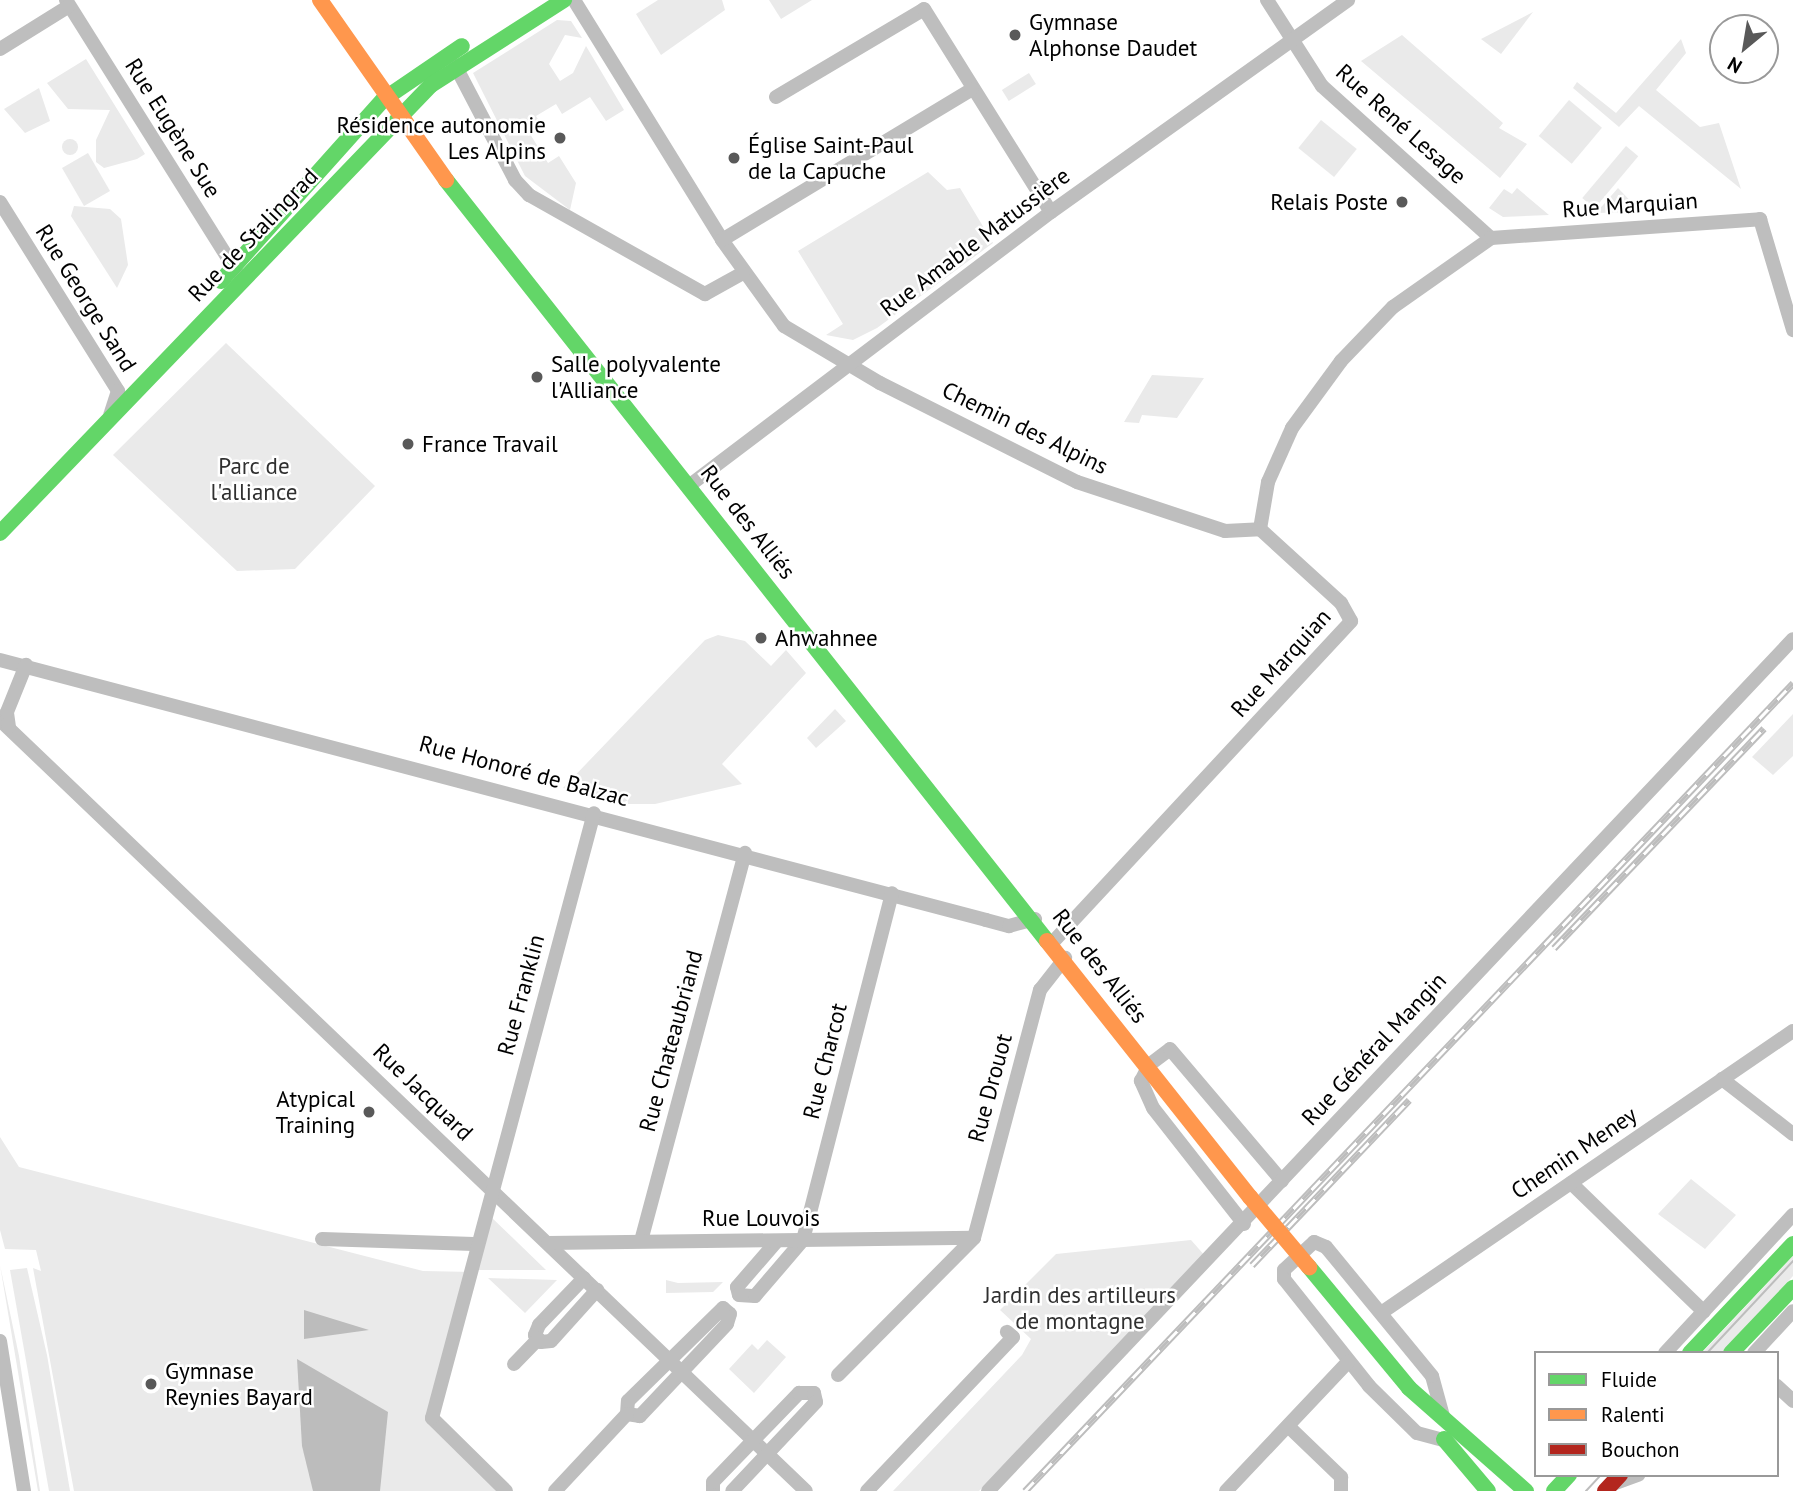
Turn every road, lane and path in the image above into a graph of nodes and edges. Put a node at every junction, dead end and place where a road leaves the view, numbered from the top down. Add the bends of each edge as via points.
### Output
1 (320, 0) edge
2 (536, 0) edge
3 (564, 0) edge
4 (574, 0) edge
5 (1267, 0) edge
6 (1348, 0) edge
7 (67, 3) edge
8 (1289, 38) junction
9 (0, 49) edge
10 (455, 65) junction
11 (972, 89) junction
12 (776, 97) dead end
13 (384, 99) junction
14 (397, 118) junction
15 (0, 202) edge
16 (1051, 212) junction
17 (1491, 238) junction
18 (722, 240) junction
19 (743, 273) junction
20 (236, 275) junction
21 (1793, 330) edge
22 (851, 363) junction
23 (118, 391) junction
24 (107, 421) junction
25 (690, 485) junction
26 (0, 513) edge
27 (1260, 529) junction
28 (0, 533) edge
29 (1793, 639) edge
30 (0, 660) edge
31 (26, 665) junction
32 (4, 723) edge
33 (594, 813) junction
34 (745, 853) junction
35 (892, 892) junction
36 (1035, 919) junction
37 (1053, 942) junction
38 (1065, 958) junction
39 (1793, 1031) edge
40 (1149, 1065) junction
41 (1723, 1079) junction
42 (1793, 1134) edge
43 (1282, 1181) junction
44 (1571, 1183) junction
45 (492, 1189) junction
46 (1793, 1214) edge
47 (1244, 1224) junction
48 (974, 1238) junction
49 (322, 1239) dead end
50 (803, 1240) junction
51 (641, 1241) junction
52 (777, 1241) junction
53 (548, 1243) junction
54 (474, 1244) junction
55 (1793, 1244) edge
56 (584, 1278) junction
57 (1793, 1288) edge
58 (597, 1290) junction
59 (1793, 1311) edge
60 (1704, 1312) junction
61 (1381, 1313) junction
62 (1007, 1332) dead end
63 (538, 1339) junction
64 (0, 1341) edge
65 (1667, 1351) edge
66 (1692, 1351) edge
67 (1733, 1351) edge
68 (1756, 1351) edge
69 (667, 1359) junction
70 (1348, 1362) junction
71 (514, 1364) dead end
72 (681, 1372) junction
73 (838, 1375) dead end
74 (1409, 1388) junction
75 (1779, 1388) edge
76 (1793, 1401) edge
77 (626, 1414) junction
78 (1443, 1418) junction
79 (1288, 1426) junction
80 (754, 1440) junction
81 (1444, 1440) junction
82 (766, 1453) junction
83 (1567, 1477) edge
84 (1632, 1477) edge
85 (1612, 1483) edge
86 (24, 1491) edge
87 (506, 1491) edge
88 (555, 1491) edge
89 (713, 1491) edge
90 (732, 1491) edge
91 (806, 1491) edge
92 (867, 1491) edge
93 (988, 1491) edge
94 (1226, 1491) edge
95 (1341, 1491) edge
96 (1488, 1491) edge
97 (1526, 1491) edge
98 (1554, 1491) edge

1 - 13 main road, Rue des Alliés
2 - 13 main road, Rue de Stalingrad
3 - 10 main road, Rue de Stalingrad
4 - 18 street
5 - 8 street, Rue René Lesage
6 - 8 street, Rue Amable Matussière
7 - 9 street
7 - 20 street, Rue Eugène Sue
8 - 16 street, Rue Amable Matussière
8 - 17 street, Rue René Lesage via 1322,86
10 - 14 main road, Rue de Stalingrad
10 - 19 street via 515,180 530,195 705,294
11 - 12 street via 924,9
11 - 16 street
11 - 18 street
13 - 14 main road, Rue des Alliés
13 - 20 main road, Rue de Stalingrad
14 - 20 main road, Rue de Stalingrad via 262,265
14 - 25 main road, Rue des Alliés
15 - 23 street, Rue George Sand
16 - 22 street, Rue Amable Matussière
17 - 21 street, Rue Marquian via 1760,219
17 - 27 street via 1393,307 1341,361 1292,428 1268,482
18 - 19 street
19 - 22 street, Chemin des Alpins via 784,326
20 - 23 main road, Rue de Stalingrad
20 - 24 main road, Rue de Stalingrad
22 - 25 street, Rue Amable Matussière
22 - 27 street, Chemin des Alpins via 1077,482 1225,531
23 - 24 street, Rue George Sand
23 - 26 main road, Rue de Stalingrad
24 - 28 main road, Rue de Stalingrad
25 - 36 main road, Rue des Alliés
27 - 37 street, Rue Marquian via 1341,603 1351,621
29 - 43 street, Rue Général Mangin
30 - 31 street, Rue Honoré de Balzac
31 - 32 street, Rue Jacquard
31 - 33 street, Rue Honoré de Balzac
32 - 45 street, Rue Jacquard
33 - 34 street, Rue Honoré de Balzac
33 - 45 street, Rue Franklin
34 - 35 street, Rue Honoré de Balzac
34 - 51 street, Rue Chateaubriand
35 - 36 street, Rue Honoré de Balzac via 1009,926
35 - 50 street, Rue Charcot
36 - 37 main road, Rue des Alliés
37 - 38 main road, Rue des Alliés
38 - 40 main road, Rue des Alliés
38 - 48 street, Rue Drouot via 1040,990
39 - 41 street, Chemin Meney
40 - 43 street via 1170,1049
40 - 47 street via 1141,1081 1153,1108
40 - 74 main road, Rue des Alliés, bridge via 1250,1197
41 - 42 street
41 - 44 street, Chemin Meney
43 - 47 street, Rue Général Mangin
44 - 60 street
44 - 61 street, Chemin Meney
45 - 53 street, Rue Jacquard
45 - 54 street, Rue Franklin
46 - 60 street
47 - 93 street, Rue Général Mangin
48 - 50 street, Rue Louvois
48 - 73 street
49 - 54 street
50 - 52 street, Rue Louvois
50 - 52 street via 755,1296 739,1295 737,1287
51 - 52 street, Rue Louvois
51 - 53 street, Rue Louvois
53 - 56 street, Rue Jacquard
54 - 87 street, Rue Franklin via 432,1418
55 - 66 main road
56 - 58 street, Rue Jacquard
56 - 63 street via 539,1325
57 - 67 main road
58 - 63 street via 551,1341
58 - 69 street, Rue Jacquard
59 - 68 street
60 - 65 street
61 - 70 street, Rue des Alliés via 1319,1241 1283,1270 1284,1279
61 - 78 street, Rue des Alliés via 1437,1383
62 - 92 street via 1013,1338
63 - 71 street
64 - 86 street
69 - 72 street, Rue Jacquard
69 - 72 street via 715,1311 730,1314
69 - 77 street via 628,1401
70 - 79 street
70 - 81 street, Rue des Alliés via 1417,1433
72 - 77 street via 640,1416
72 - 80 street, Rue Jacquard
74 - 78 main road, Rue des Alliés
74 - 81 main road, Rue des Alliés via 1407,1396
75 - 76 street
77 - 88 street
78 - 97 main road, Rue des Alliés
79 - 94 street
79 - 95 street via 1341,1477
80 - 82 street, Rue Jacquard
80 - 82 street via 799,1393 814,1393 816,1402
80 - 89 street via 713,1482
81 - 96 main road, Rue des Alliés
82 - 90 street
82 - 91 street, Rue Jacquard
83 - 98 main road
84 - 85 street

